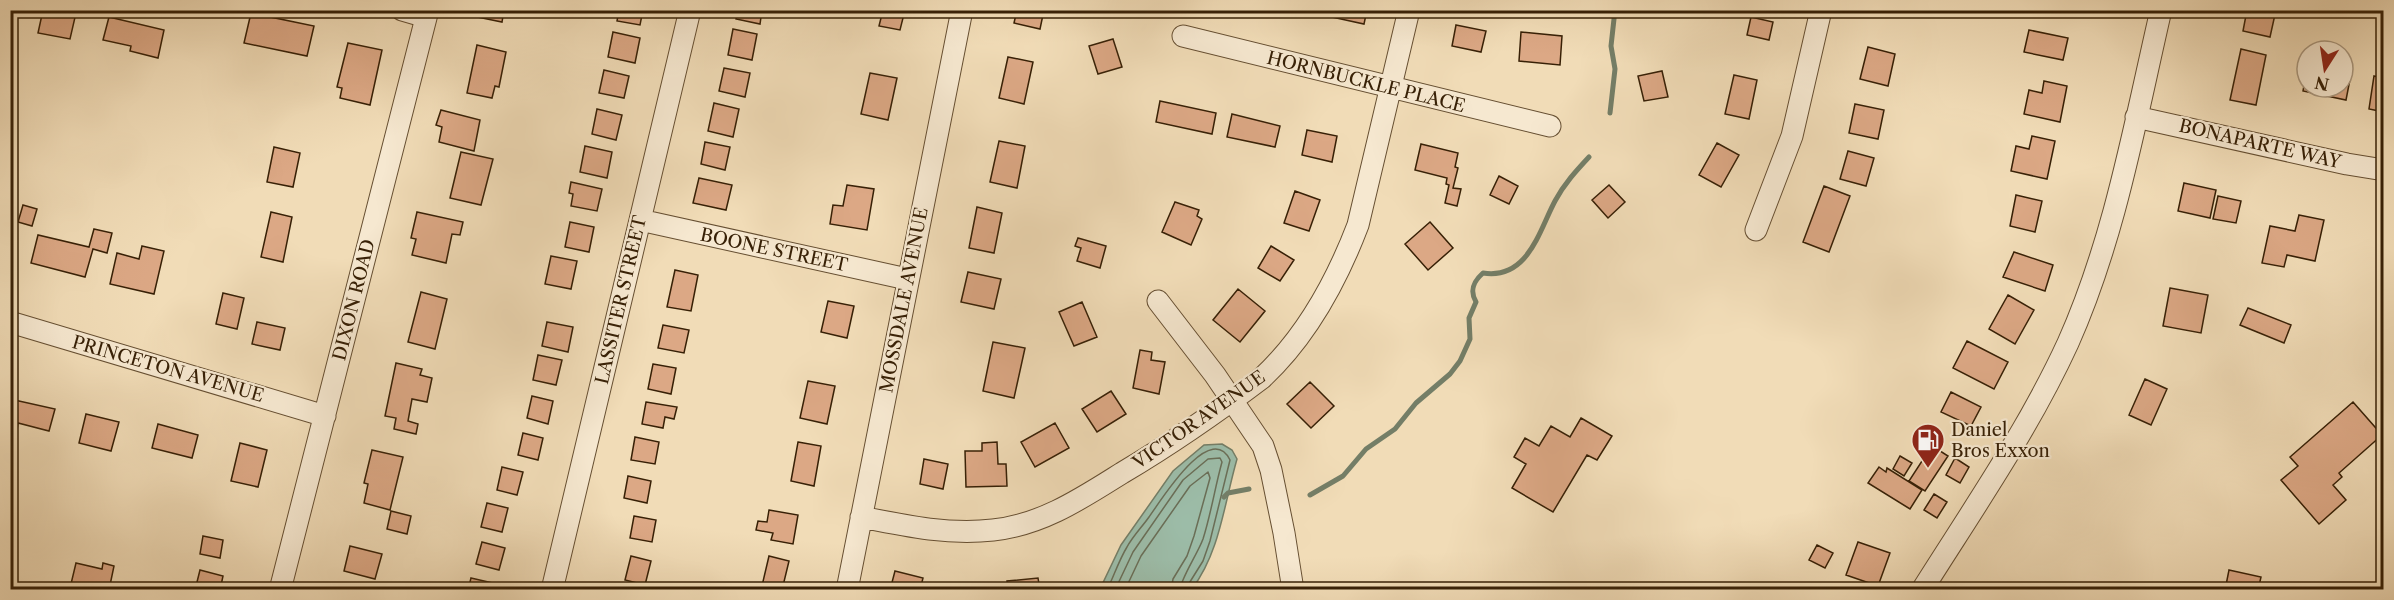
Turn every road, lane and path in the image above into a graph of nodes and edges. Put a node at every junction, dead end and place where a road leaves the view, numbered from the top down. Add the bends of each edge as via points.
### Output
1 (402, 10) edge
2 (690, 10) edge
3 (962, 10) edge
4 (1409, 10) edge
5 (1821, 10) edge
6 (2161, 10) edge
7 (427, 14) edge
8 (1182, 36) dead end
9 (1390, 87) junction
10 (2136, 117) junction
11 (1550, 126) dead end
12 (2384, 170) edge
13 (640, 220) junction
14 (1756, 230) dead end
15 (908, 279) junction
16 (1158, 301) dead end
17 (10, 322) edge
18 (1233, 400) junction
19 (325, 416) junction
20 (861, 517) junction
21 (280, 590) edge
22 (552, 590) edge
23 (847, 590) edge
24 (1293, 590) edge
25 (1922, 590) edge

1 - 7 street
2 - 13 street, LASSITER STREET
3 - 15 street, MOSSDALE AVENUE
4 - 9 street, VICTOR AVENUE
5 - 14 street via 1792,136
6 - 10 street
7 - 19 street, DIXON ROAD
8 - 9 street, HORNBUCKLE PLACE
9 - 11 street, HORNBUCKLE PLACE
9 - 18 street, VICTOR AVENUE via 1358,225 1348,250 1293,343 1275,365
10 - 12 street, BONAPARTE WAY
10 - 25 street via 2108,234 2068,342 2011,450
13 - 15 street, BOONE STREET
13 - 22 street, LASSITER STREET
15 - 20 street, MOSSDALE AVENUE
16 - 18 street
17 - 19 street, PRINCETON AVENUE
18 - 20 street, VICTOR AVENUE via 1072,504 1025,524 963,532
18 - 24 street via 1263,446 1271,470
19 - 21 street, DIXON ROAD
20 - 23 street, MOSSDALE AVENUE

